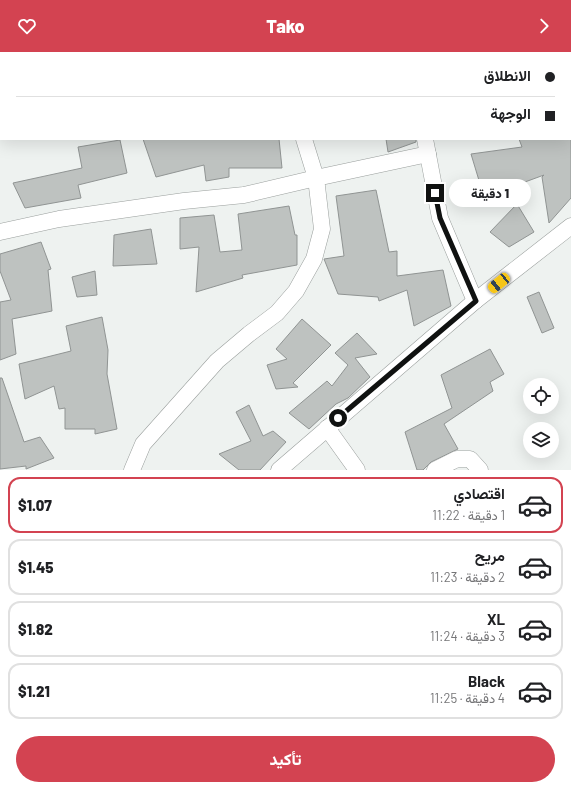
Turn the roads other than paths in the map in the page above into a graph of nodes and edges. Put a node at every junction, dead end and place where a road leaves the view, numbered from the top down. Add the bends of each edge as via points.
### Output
1 (304, 140) edge
2 (427, 146) edge
3 (316, 178) junction
4 (571, 226) edge
5 (0, 232) edge
6 (476, 301) junction
7 (327, 428) junction
8 (132, 470) edge
9 (279, 470) edge
10 (357, 470) edge
11 (435, 470) edge
12 (480, 470) edge

1 - 3 street
2 - 3 street
2 - 6 street via 440,218
3 - 5 street via 244,195 59,219
3 - 8 street via 322,229 314,259 296,291 277,313 248,334 218,361 142,444
4 - 6 street
6 - 7 street
7 - 9 street
7 - 10 street
11 - 12 street via 457,459 470,459

